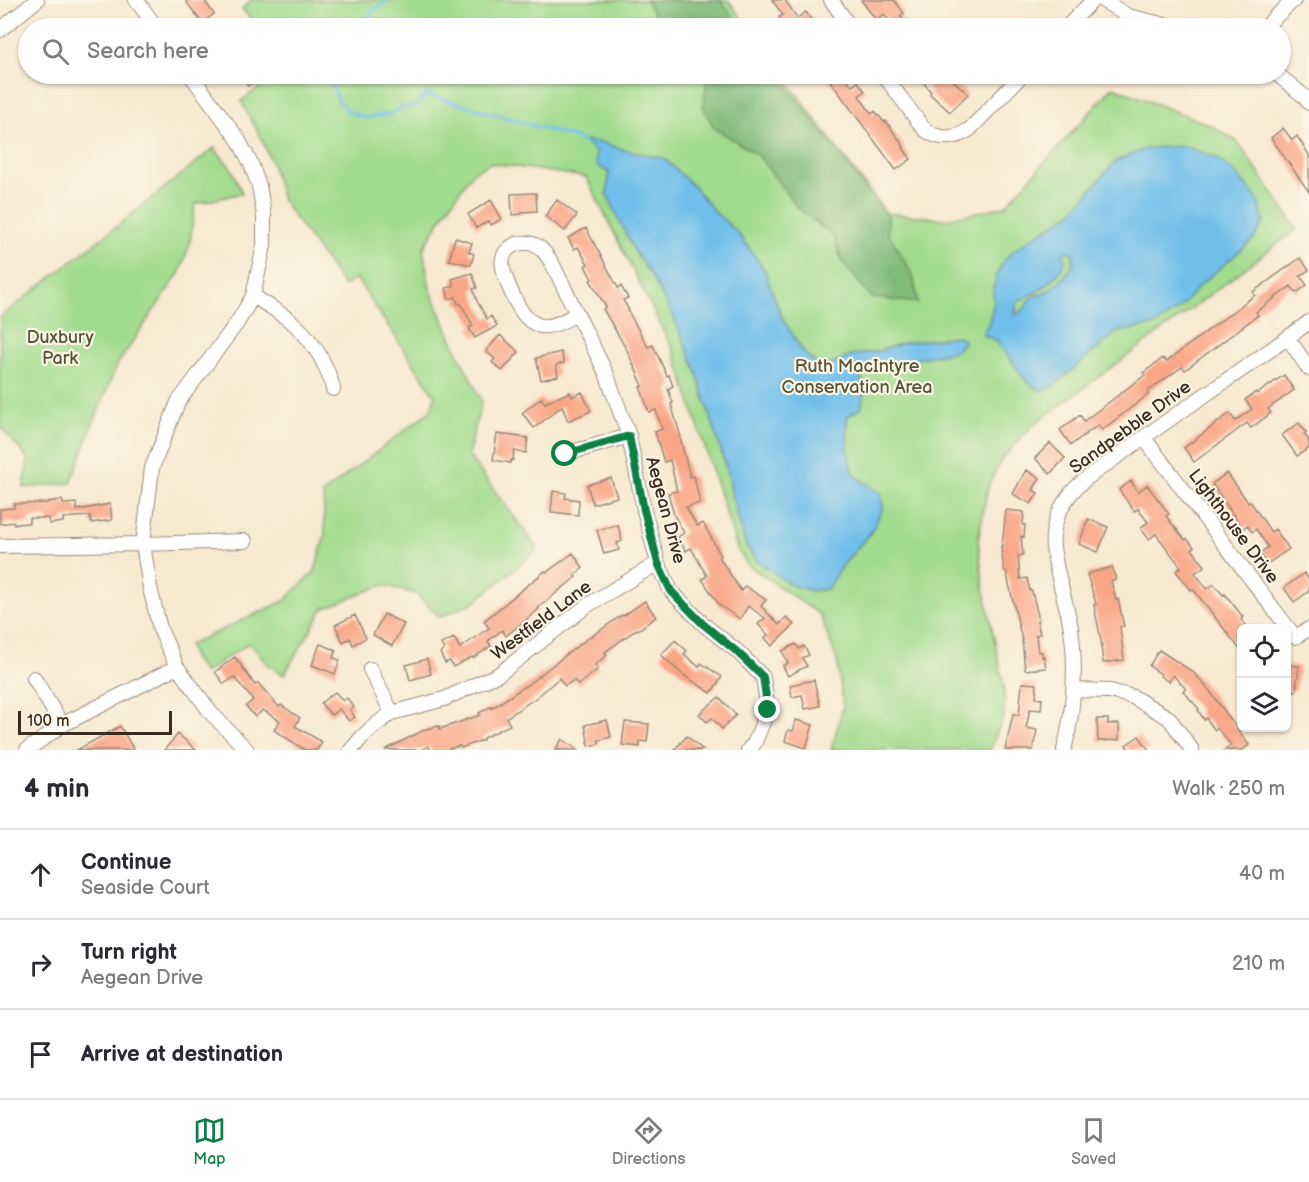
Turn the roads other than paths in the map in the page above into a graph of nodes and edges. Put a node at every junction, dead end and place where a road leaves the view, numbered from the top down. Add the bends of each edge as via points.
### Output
1 (37, 0) edge
2 (136, 0) edge
3 (831, 0) edge
4 (1093, 0) edge
5 (1102, 0) edge
6 (1294, 0) edge
7 (150, 18) edge
8 (844, 18) edge
9 (1076, 18) edge
10 (1136, 18) edge
11 (1274, 18) edge
12 (0, 30) edge
13 (197, 84) edge
14 (890, 84) edge
15 (1013, 84) edge
16 (1289, 84) edge
17 (1309, 104) edge
18 (253, 296) junction
19 (577, 314) junction
20 (1309, 322) edge
21 (1288, 338) junction
22 (1309, 369) edge
23 (333, 389) dead end
24 (629, 436) junction
25 (1144, 438) junction
26 (565, 454) dead end
27 (245, 541) dead end
28 (143, 544) junction
29 (0, 546) edge
30 (658, 563) junction
31 (1309, 629) edge
32 (177, 667) junction
33 (370, 669) dead end
34 (34, 678) dead end
35 (1074, 690) junction
36 (392, 713) junction
37 (62, 725) junction
38 (27, 750) edge
39 (248, 750) edge
40 (351, 750) edge
41 (748, 750) edge
42 (1064, 750) edge
43 (1192, 750) edge

1 - 12 street
2 - 7 street
3 - 8 street
4 - 9 street
5 - 10 street
6 - 11 street
13 - 18 street via 238,140 259,186 264,245
14 - 15 street via 924,129 943,138 970,129
16 - 17 street
18 - 23 street via 298,327 324,364
18 - 28 street via 178,402 152,468
19 - 19 street, Aegean Drive via 541,248 531,243 511,246 503,258 502,270 525,316 535,324 548,326
19 - 24 street, Aegean Drive via 606,373
20 - 21 street, Sandpebble Drive
21 - 22 street
21 - 25 street, Sandpebble Drive
24 - 26 street
24 - 30 street, Aegean Drive
25 - 31 street, Lighthouse Drive via 1295,637
25 - 35 street, Sandpebble Drive via 1079,485 1058,515 1053,545 1070,626
27 - 28 street
28 - 29 street
28 - 32 street via 160,629
30 - 36 street, Westfield Lane via 588,605 499,674 444,699
30 - 41 street, Aegean Drive via 671,591 763,677 768,710
32 - 37 street
32 - 39 street via 212,714
33 - 36 street
34 - 37 street
35 - 42 street, Sandpebble Drive
35 - 43 street via 1110,691 1133,697 1169,718
36 - 40 street, Westfield Lane
37 - 38 street

